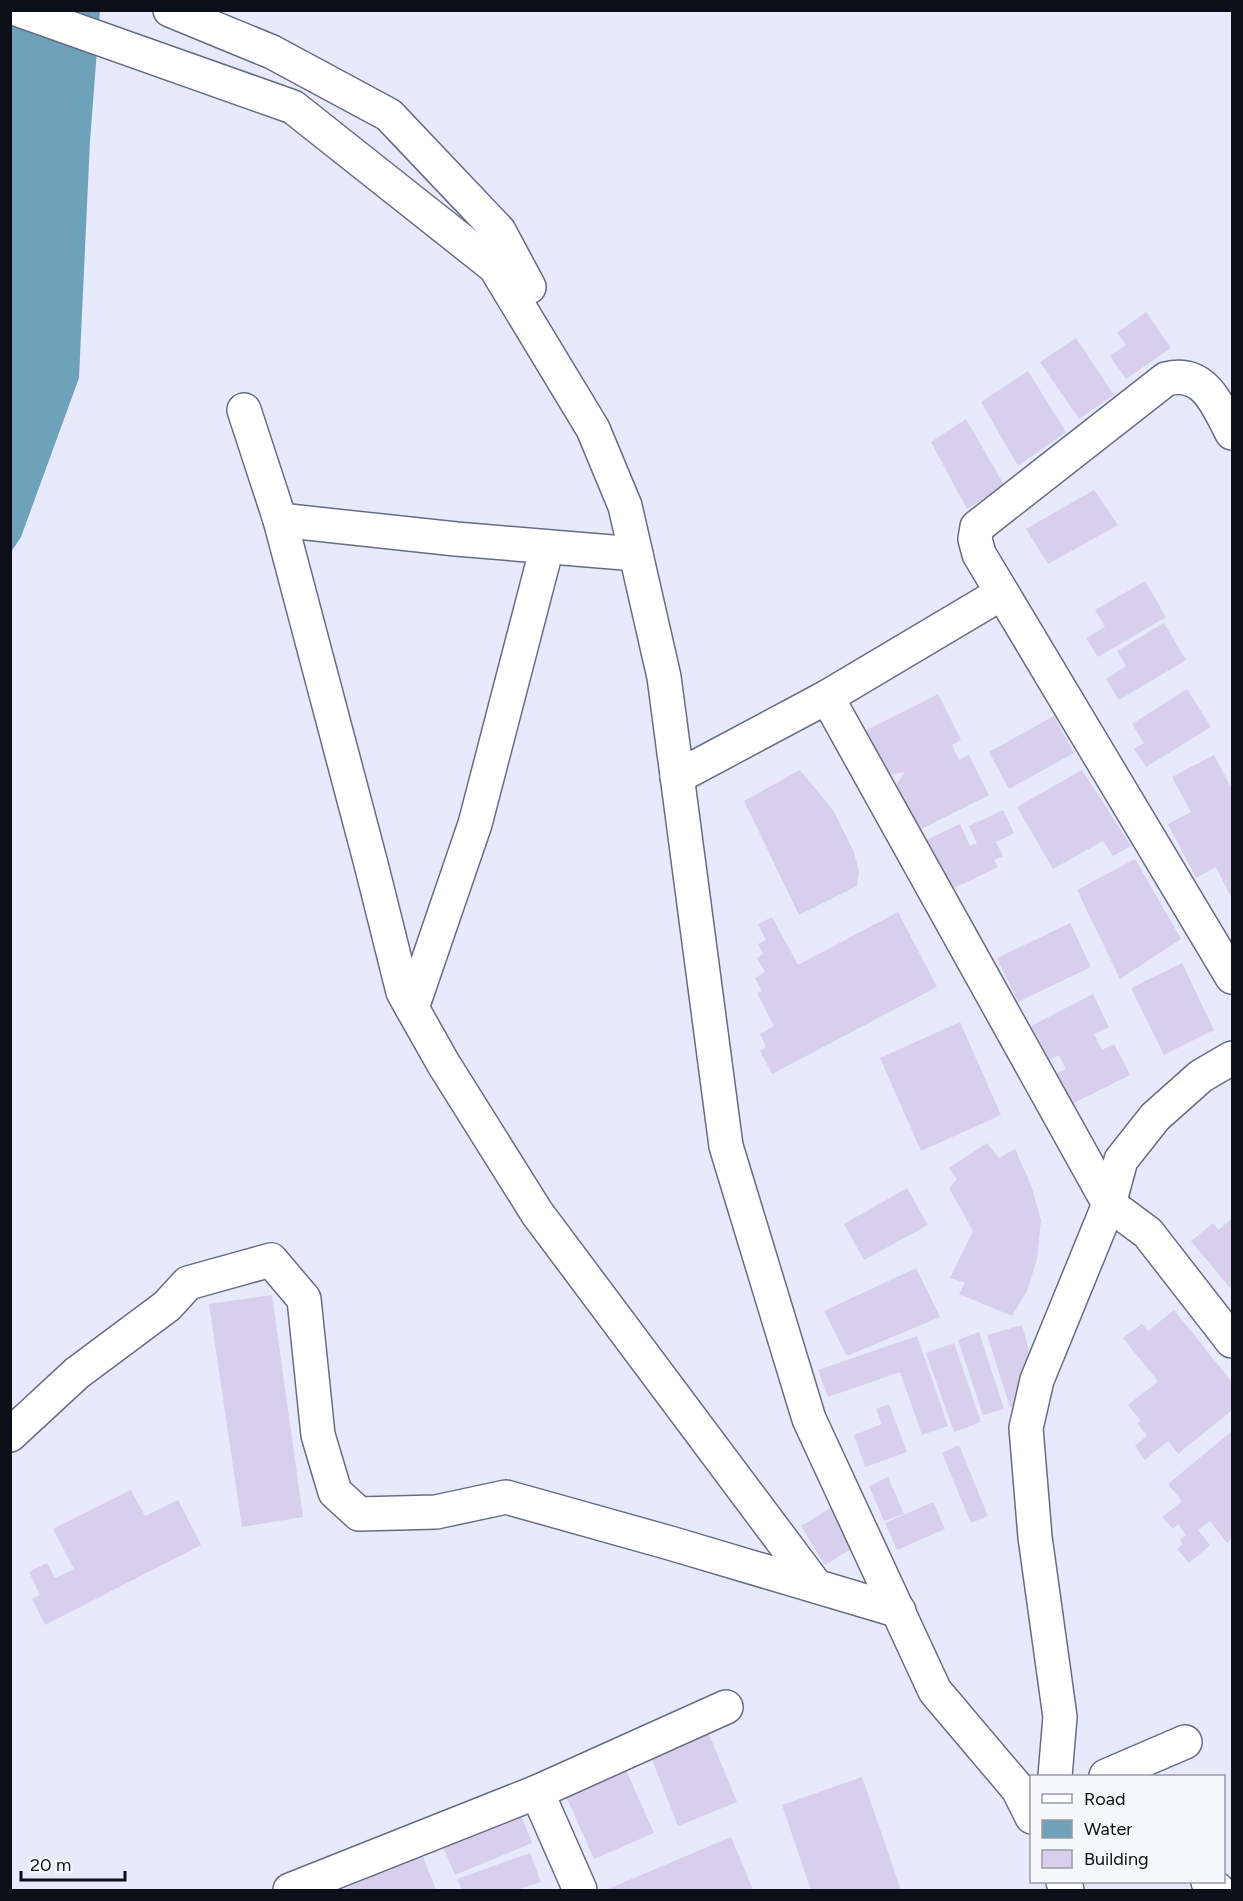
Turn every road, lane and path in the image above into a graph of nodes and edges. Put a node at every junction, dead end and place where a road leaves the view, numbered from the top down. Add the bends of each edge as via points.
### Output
1 (19, 10) edge
2 (170, 10) edge
3 (244, 410) dead end
4 (592, 429) junction
5 (1233, 433) edge
6 (280, 519) junction
7 (548, 547) junction
8 (636, 554) junction
9 (1002, 593) junction
10 (827, 698) junction
11 (677, 777) junction
12 (1233, 977) edge
13 (412, 1008) junction
14 (1233, 1058) edge
15 (1109, 1204) junction
16 (1233, 1341) edge
17 (10, 1435) edge
18 (816, 1586) junction
19 (899, 1611) junction
20 (726, 1707) dead end
21 (1185, 1742) dead end
22 (1056, 1762) edge
23 (1087, 1775) edge
24 (1108, 1775) edge
25 (537, 1792) junction
26 (1030, 1813) edge
27 (292, 1890) edge
28 (580, 1890) edge

1 - 4 street via 292,107 495,267
2 - 4 street via 272,52 389,115 499,231 559,342
3 - 6 street
4 - 8 street via 626,506
5 - 9 street via 1203,385 1189,377 1166,379 977,527 979,554
6 - 7 street
6 - 13 street via 402,992
7 - 8 street
7 - 13 street via 475,824
8 - 11 street via 664,677
9 - 10 street
9 - 12 street
10 - 11 street
10 - 15 street
11 - 19 street via 726,1146 810,1419
13 - 18 street via 442,1063 537,1213
14 - 15 street via 1201,1076 1155,1117 1121,1160
15 - 16 street via 1148,1233
15 - 22 street via 1037,1380 1026,1428 1035,1537 1059,1717
17 - 18 street via 78,1373 167,1306 188,1283 271,1260 304,1299 318,1435 335,1492 359,1514 436,1512 506,1497
18 - 19 street
19 - 26 street via 935,1691 1018,1789
20 - 25 street
21 - 24 street
22 - 23 street
25 - 27 street
25 - 28 street

